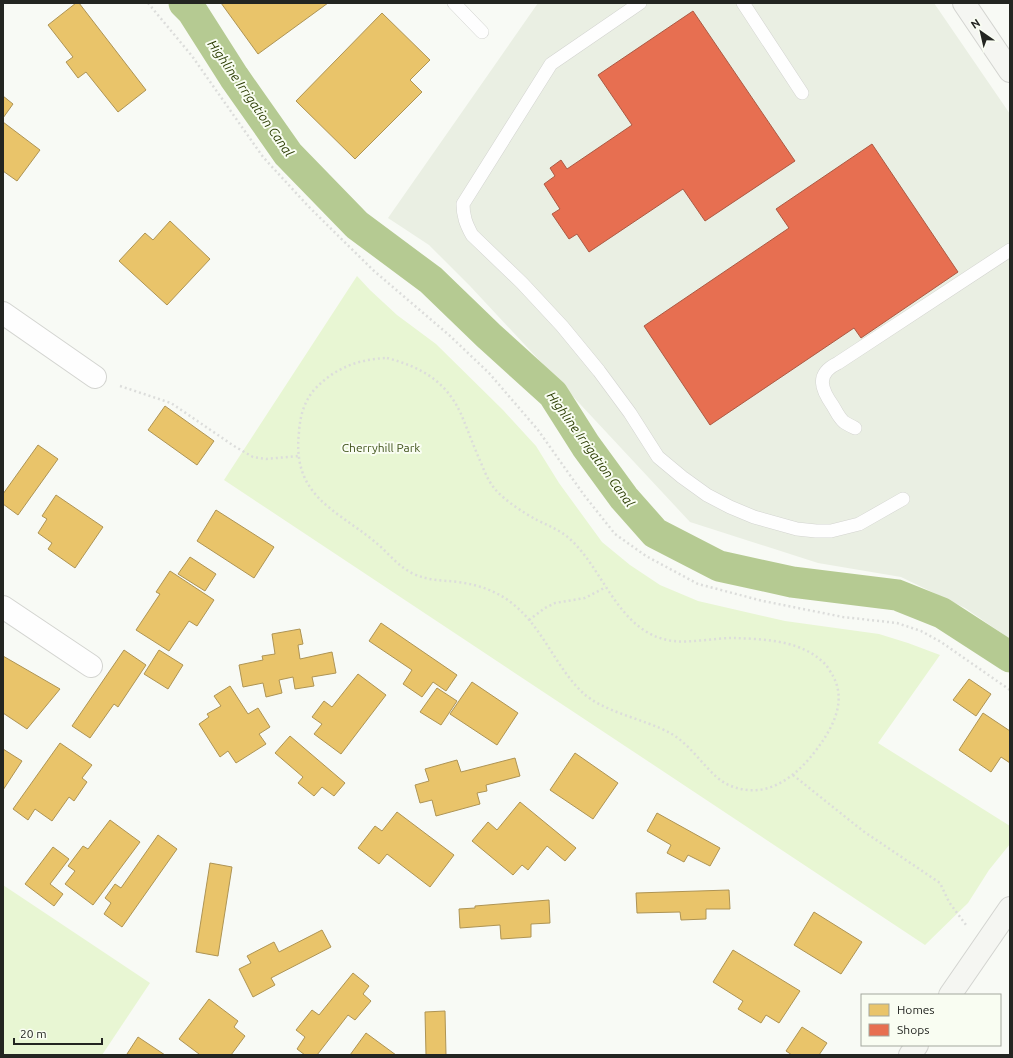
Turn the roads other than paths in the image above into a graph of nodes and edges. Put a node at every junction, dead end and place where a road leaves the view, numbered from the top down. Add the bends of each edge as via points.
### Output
1 (454, 3) edge
2 (640, 3) edge
3 (744, 3) edge
4 (964, 3) edge
5 (482, 32) dead end
6 (1010, 71) edge
7 (802, 93) dead end
8 (1010, 250) edge
9 (3, 313) edge
10 (95, 377) road end
11 (855, 428) dead end
12 (903, 499) dead end
13 (3, 607) edge
14 (91, 666) dead end
15 (1010, 908) edge
16 (951, 994) edge
17 (916, 1046) edge
18 (910, 1055) edge

1 - 5 lane
2 - 12 lane via 551,64 463,204 466,225 472,235 522,283 566,331 630,413 658,457 707,495 754,517 797,529 816,531 838,530 859,524
3 - 7 lane
4 - 6 main road
8 - 11 lane via 830,367 822,381 823,389 843,421
9 - 10 street
13 - 14 street
15 - 16 main road
17 - 18 main road

